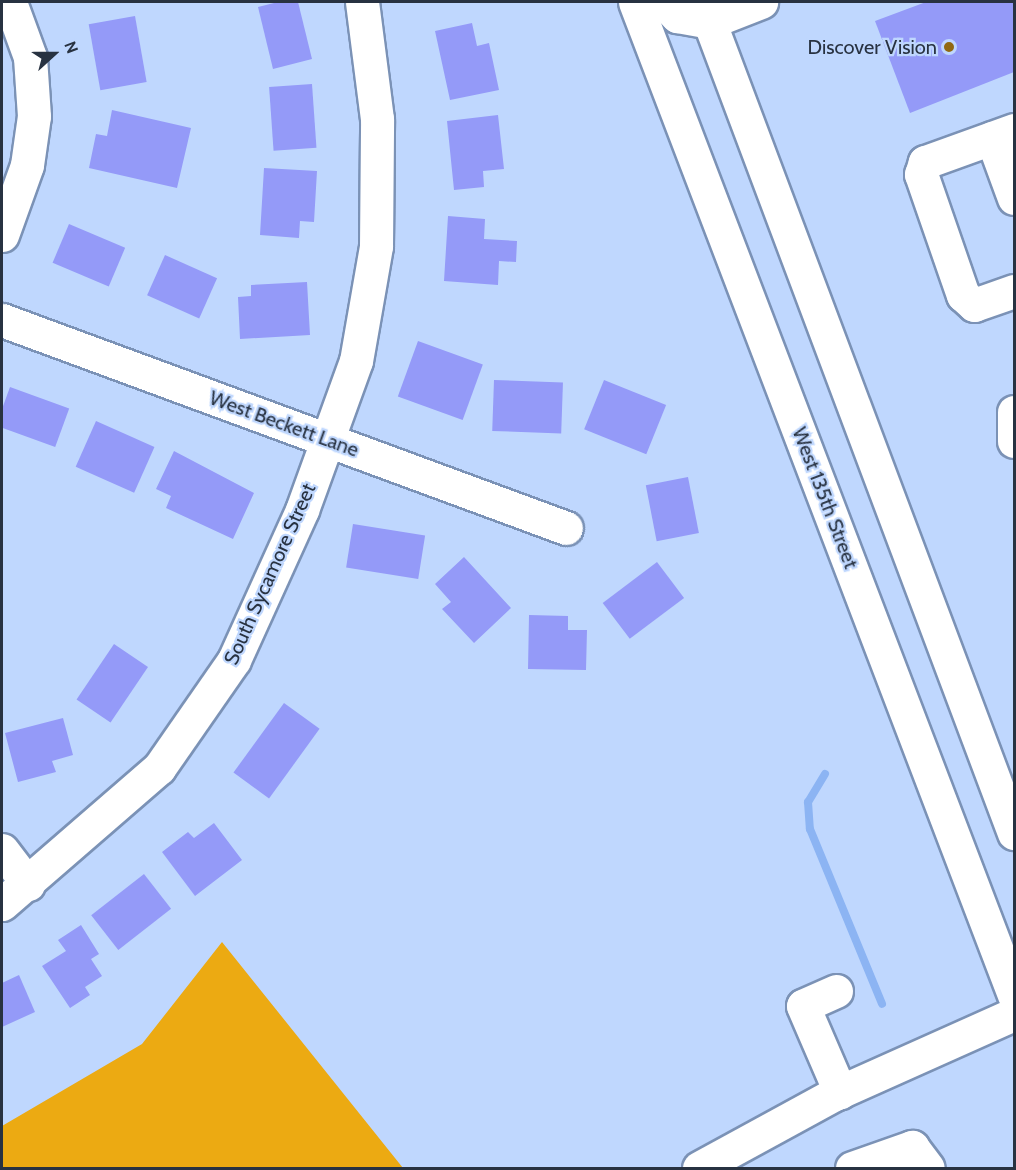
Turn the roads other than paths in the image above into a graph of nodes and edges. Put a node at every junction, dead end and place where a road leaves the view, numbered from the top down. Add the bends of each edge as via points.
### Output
1 (10, 2) edge
2 (362, 2) edge
3 (635, 2) edge
4 (663, 2) edge
5 (761, 2) edge
6 (706, 12) edge
7 (1003, 134) edge
8 (1014, 198) edge
9 (2, 235) edge
10 (1014, 291) edge
11 (2, 320) edge
12 (1014, 412) edge
13 (327, 440) junction
14 (1014, 441) edge
15 (566, 528) dead end
16 (1014, 833) edge
17 (2, 850) edge
18 (28, 884) junction
19 (2, 904) edge
20 (836, 991) dead end
21 (1014, 995) edge
22 (1014, 1014) edge
23 (840, 1092) junction
24 (927, 1166) edge
25 (699, 1168) edge
26 (852, 1168) edge

1 - 9 street via 30,57 34,116 27,165
2 - 13 street, South Sycamore Street via 377,118 376,246 356,361
3 - 21 street, West 135th Street
4 - 6 street via 677,16
5 - 6 street
6 - 16 street
7 - 8 street
7 - 10 street via 926,162 921,174 963,295 974,305
11 - 13 street, West Beckett Lane
12 - 14 street
13 - 15 street, West Beckett Lane
13 - 18 street, South Sycamore Street via 234,660 159,768
17 - 18 street
18 - 19 street, South Sycamore Street
20 - 23 street via 803,1006
22 - 23 street
23 - 25 street
24 - 26 street via 912,1147

